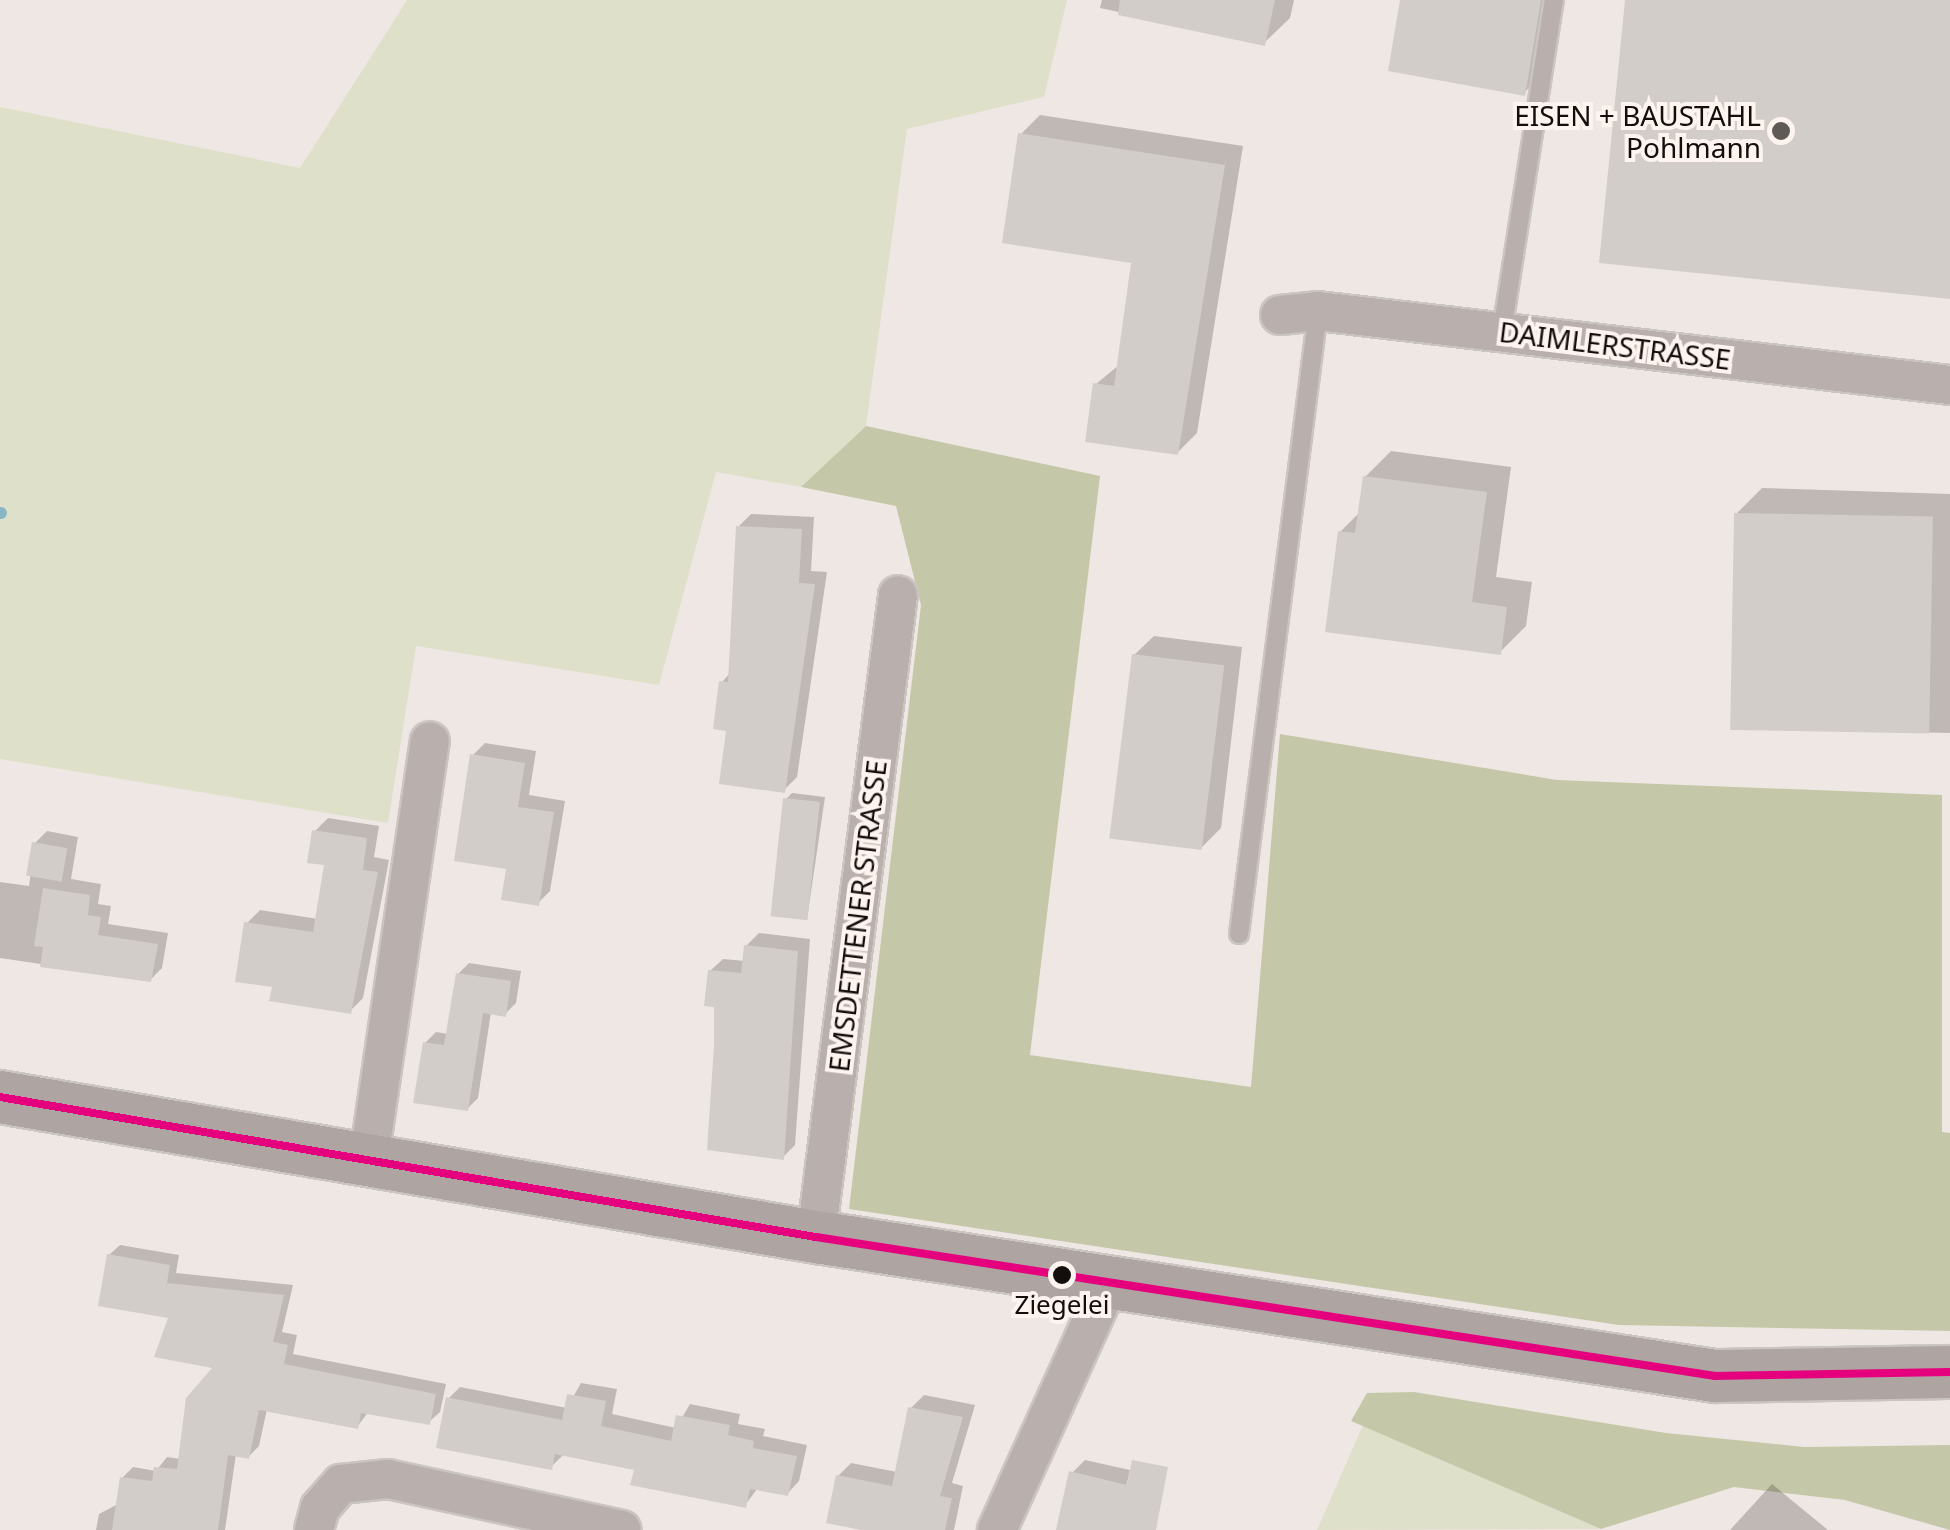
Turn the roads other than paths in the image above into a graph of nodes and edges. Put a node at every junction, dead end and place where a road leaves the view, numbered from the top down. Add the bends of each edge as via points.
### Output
1 (1554, 0) edge
2 (1318, 310) junction
3 (1280, 316) dead end
4 (1502, 331) junction
5 (1950, 385) edge
6 (898, 595) dead end
7 (430, 741) dead end
8 (1240, 934) dead end
9 (0, 1097) edge
10 (368, 1158) junction
11 (816, 1237) junction
12 (1109, 1282) junction
13 (1950, 1372) edge
14 (314, 1530) edge
15 (622, 1530) edge
16 (997, 1530) edge

1 - 4 lane
2 - 3 street, DAIMLERSTRASSE
2 - 4 street, DAIMLERSTRASSE
2 - 8 lane
4 - 5 street, DAIMLERSTRASSE
6 - 11 street, EMSDETTENER STRASSE
7 - 10 street
9 - 10 main road
10 - 11 main road
11 - 12 main road
12 - 13 main road via 1715,1376
12 - 16 street
14 - 15 street via 320,1508 341,1484 388,1479

